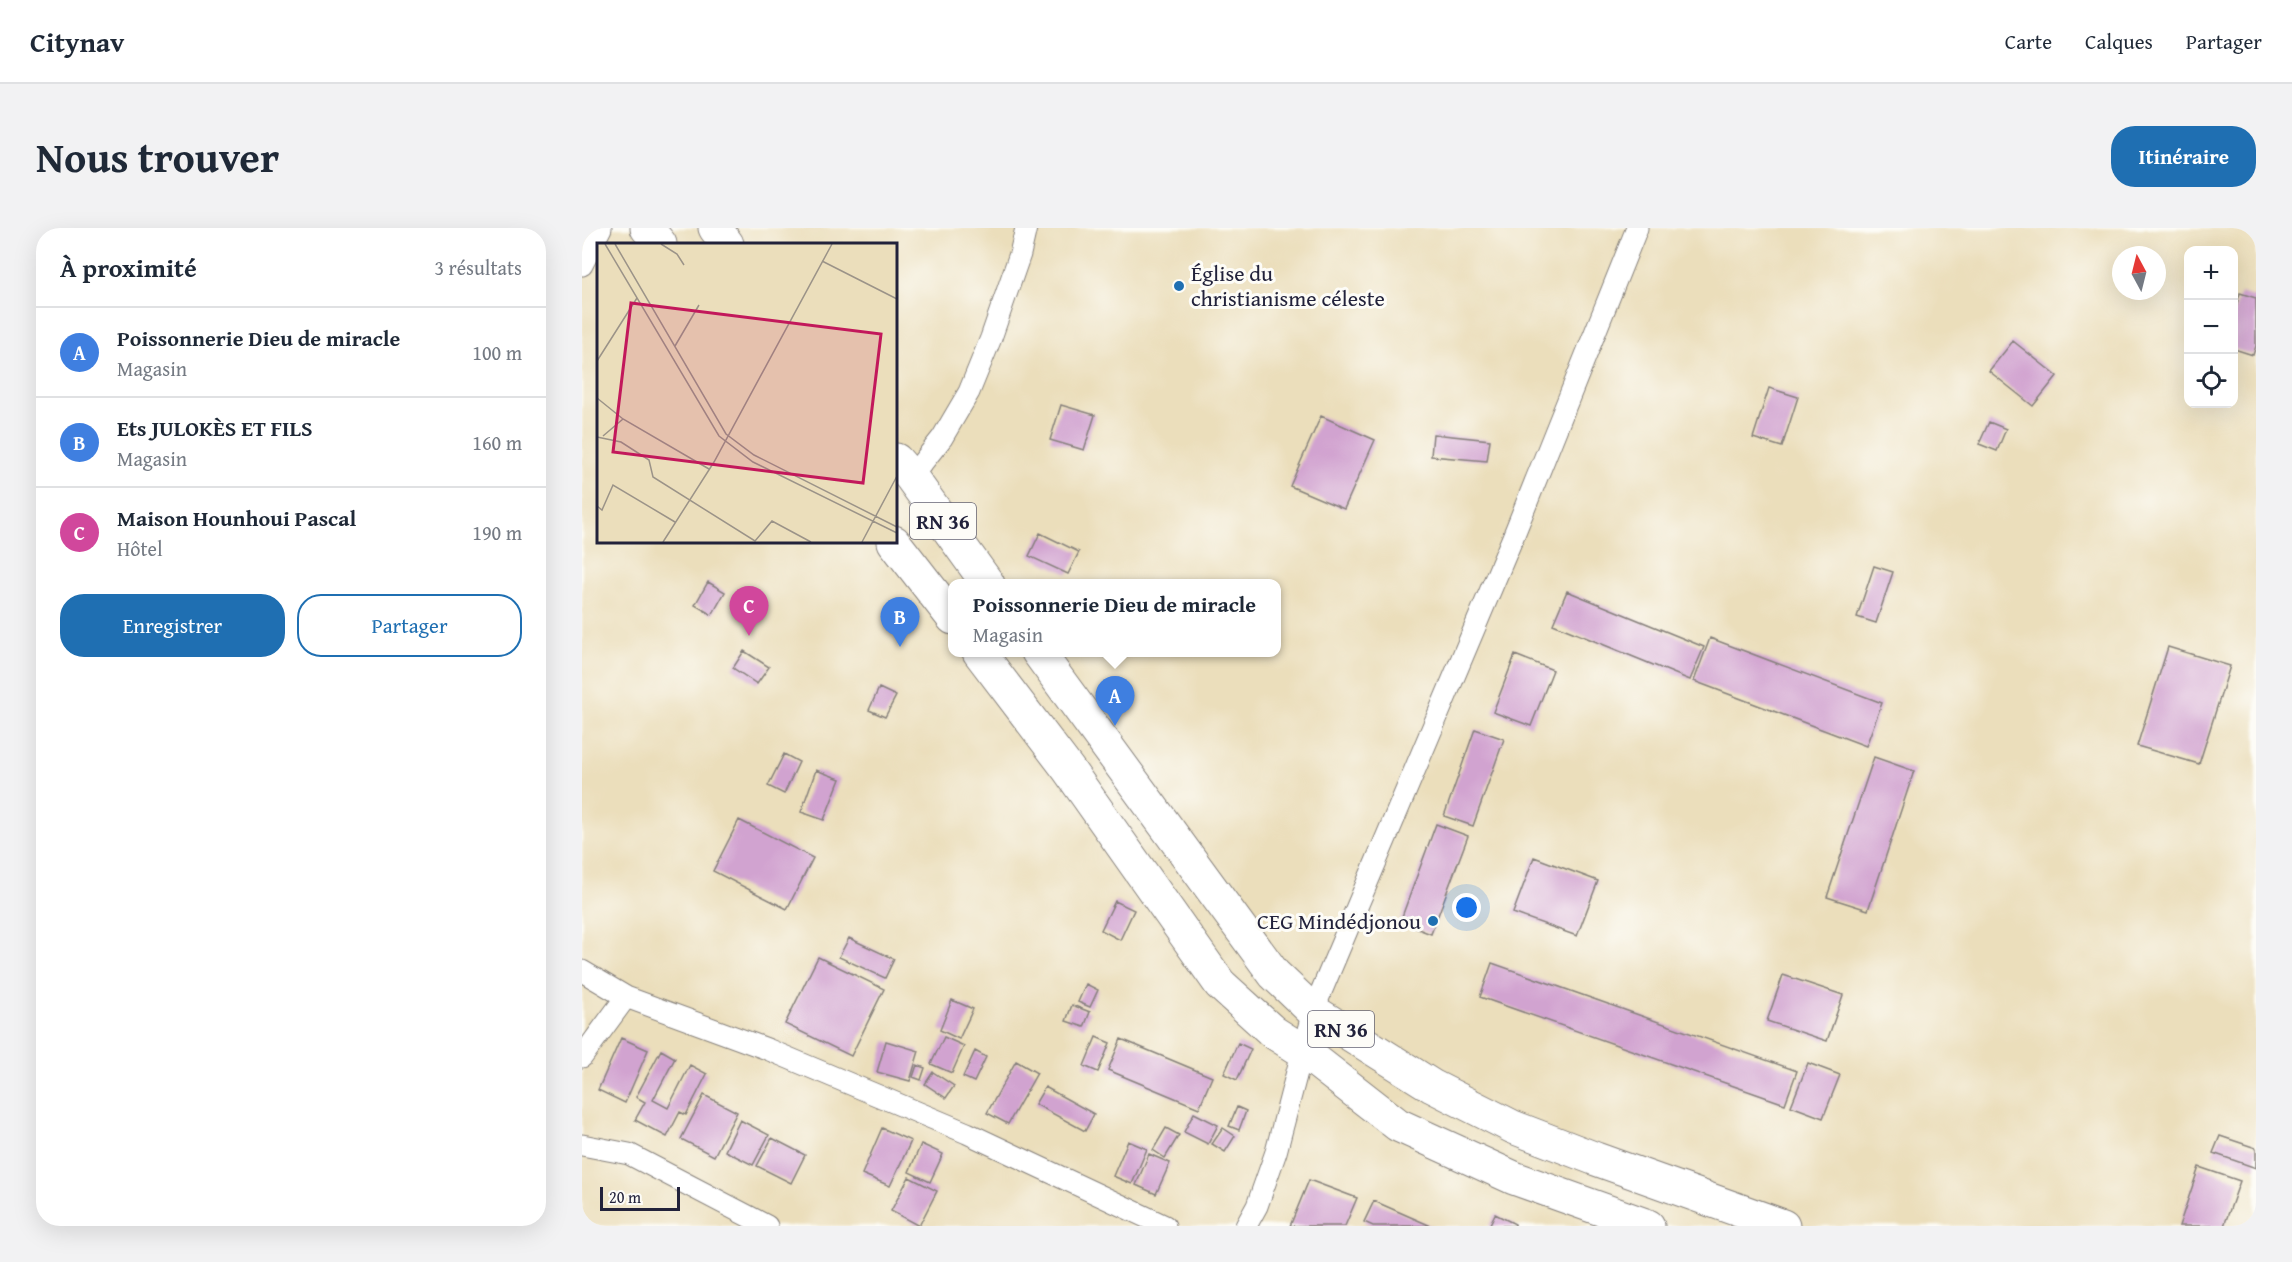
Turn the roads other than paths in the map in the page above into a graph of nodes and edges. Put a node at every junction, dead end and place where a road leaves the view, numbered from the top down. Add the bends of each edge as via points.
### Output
1 (601, 228) edge
2 (646, 228) edge
3 (715, 228) edge
4 (1026, 228) edge
5 (1637, 228) edge
6 (659, 243) edge
7 (726, 243) edge
8 (582, 265) edge
9 (903, 469) edge
10 (895, 543) edge
11 (984, 579) edge
12 (948, 612) edge
13 (983, 657) edge
14 (1042, 657) edge
15 (582, 971) edge
16 (626, 997) junction
17 (1313, 1011) junction
18 (1303, 1051) junction
19 (582, 1057) edge
20 (582, 1145) edge
21 (767, 1226) edge
22 (1165, 1226) edge
23 (1246, 1226) edge
24 (1648, 1226) edge
25 (1783, 1226) edge

1 - 8 street
2 - 6 main road
3 - 7 main road
4 - 9 street via 1013,275 969,392 942,438
5 - 17 street via 1513,537
9 - 11 main road, RN 36
10 - 12 main road, RN 36
13 - 18 main road, RN 36 via 1068,769 1220,984 1273,1032
14 - 17 main road, RN 36 via 1274,974
15 - 16 street
16 - 19 street
16 - 22 street via 767,1049 946,1124
17 - 18 street
17 - 25 main road, RN 36 via 1432,1086 1513,1127
18 - 23 street via 1276,1152
18 - 24 main road, RN 36 via 1398,1125 1514,1178
20 - 21 street via 629,1154

